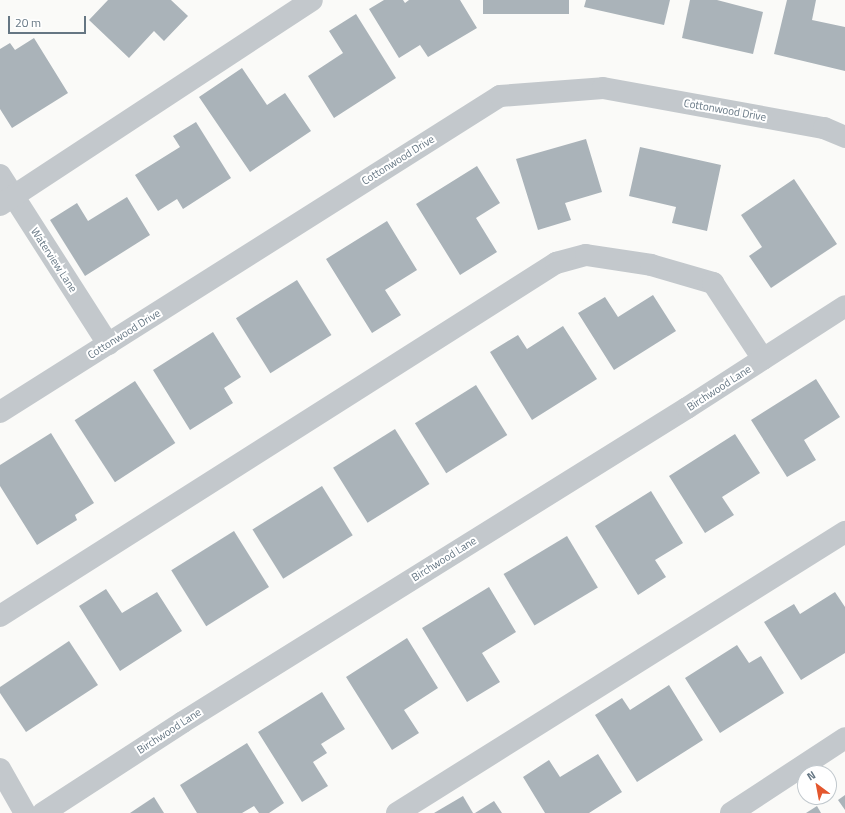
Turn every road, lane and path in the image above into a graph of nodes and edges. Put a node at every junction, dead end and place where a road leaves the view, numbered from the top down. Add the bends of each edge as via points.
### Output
1 (312, 0) edge
2 (845, 137) edge
3 (0, 176) edge
4 (7, 201) edge
5 (845, 306) edge
6 (108, 344) junction
7 (763, 359) junction
8 (0, 412) edge
9 (845, 532) edge
10 (0, 616) edge
11 (845, 738) edge
12 (0, 770) edge
13 (25, 813) edge
14 (43, 813) edge
15 (397, 813) edge
16 (731, 813) edge

1 - 4 street
2 - 6 street, Cottonwood Drive via 824,128 603,88 500,96
3 - 4 street, Waterview Lane
4 - 6 street, Waterview Lane
5 - 7 street, Birchwood Lane
6 - 8 street, Cottonwood Drive
7 - 10 street via 713,283 651,265 586,255 556,263
7 - 14 street, Birchwood Lane via 183,722
9 - 15 street
11 - 16 street
12 - 13 street

